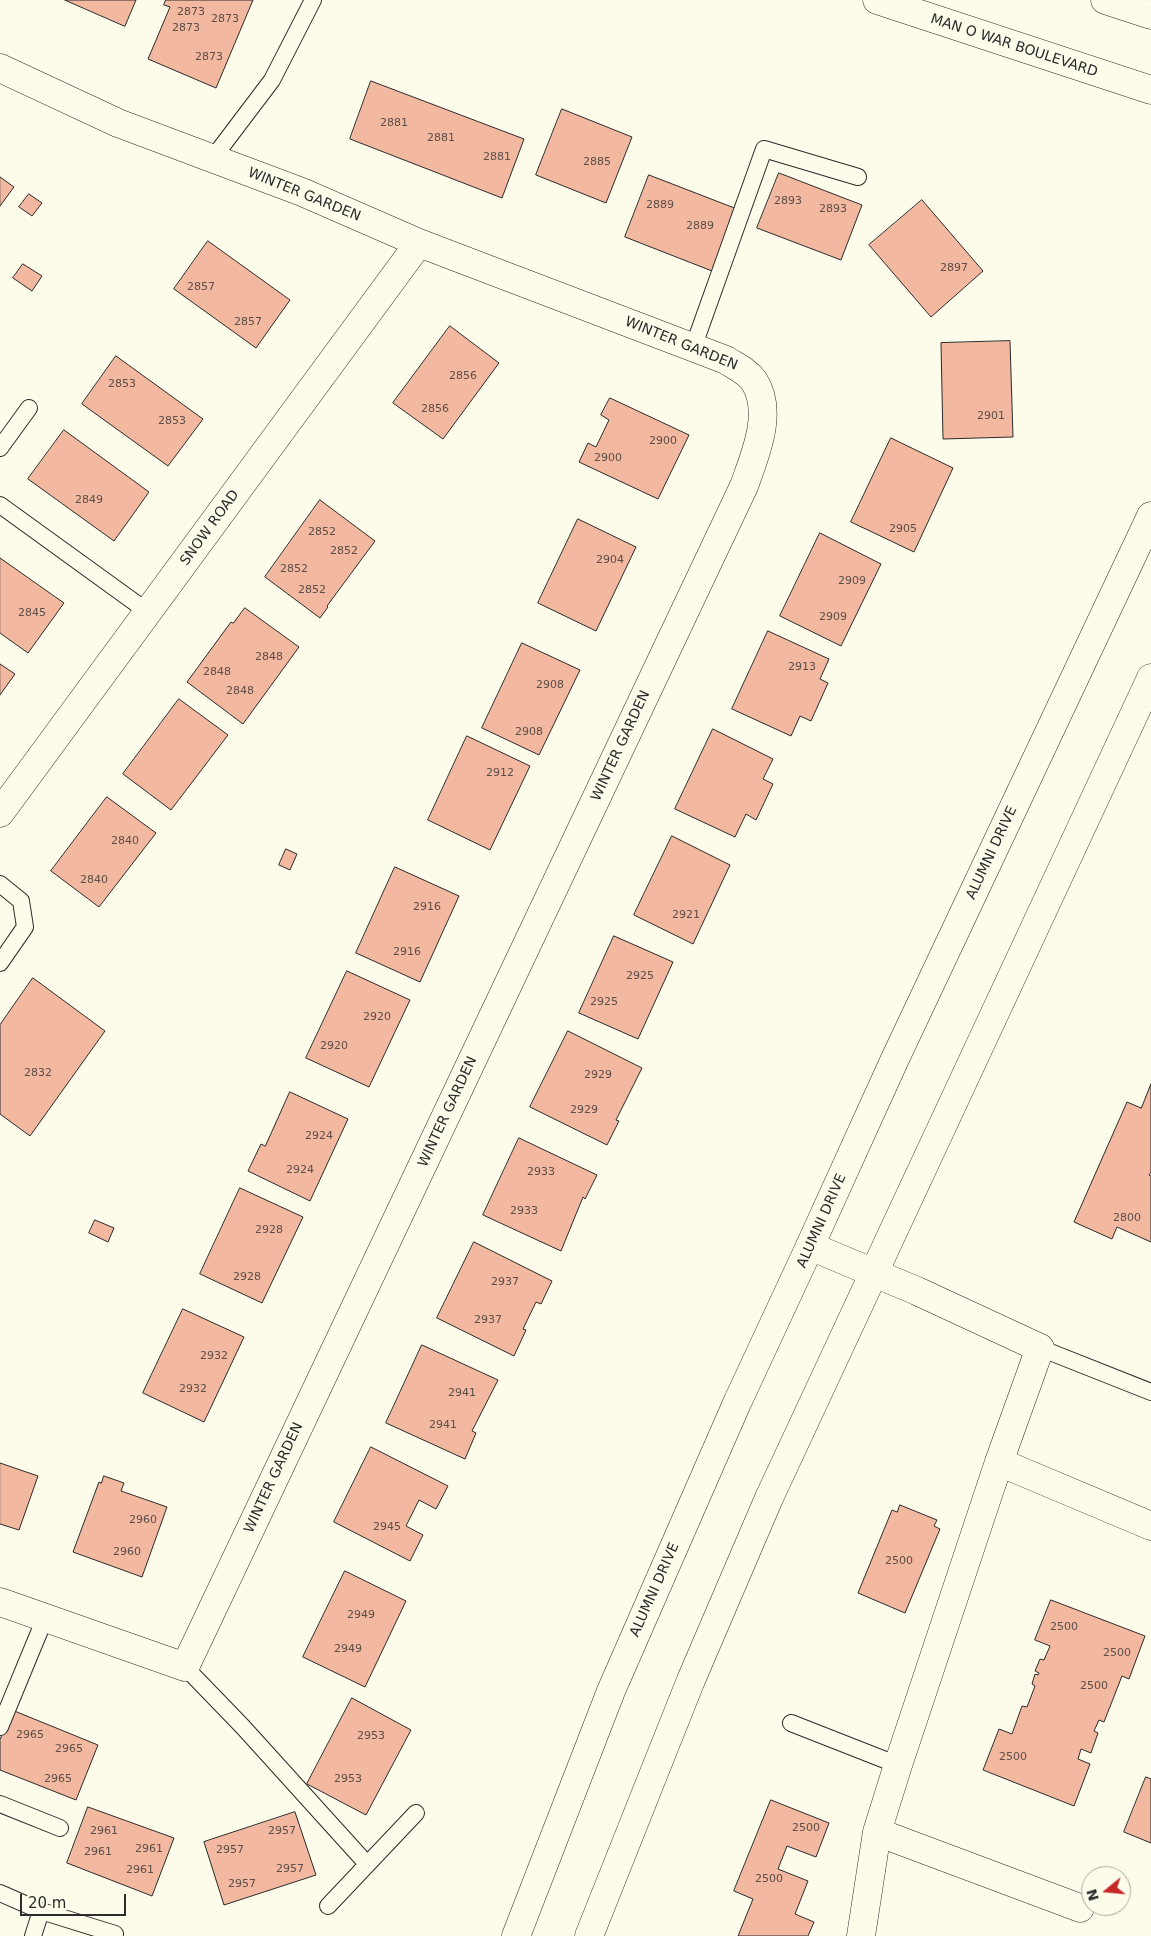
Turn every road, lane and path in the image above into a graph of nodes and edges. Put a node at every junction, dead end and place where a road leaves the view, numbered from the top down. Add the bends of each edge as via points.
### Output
1 (313, 0) edge
2 (877, 0) edge
3 (1105, 0) edge
4 (1151, 15) edge
5 (0, 68) edge
6 (1151, 90) edge
7 (213, 158) junction
8 (858, 177) dead end
9 (419, 243) junction
10 (694, 348) junction
11 (29, 408) dead end
12 (0, 448) edge
13 (0, 505) edge
14 (1151, 516) edge
15 (148, 612) junction
16 (1151, 678) edge
17 (0, 813) edge
18 (0, 884) edge
19 (0, 963) edge
20 (810, 1246) junction
21 (874, 1272) junction
22 (1040, 1348) junction
23 (1151, 1392) edge
24 (999, 1462) junction
25 (1151, 1526) edge
26 (0, 1602) edge
27 (45, 1618) junction
28 (185, 1667) junction
29 (792, 1723) dead end
30 (0, 1728) edge
31 (898, 1765) junction
32 (0, 1804) edge
33 (416, 1813) dead end
34 (60, 1828) dead end
35 (877, 1832) junction
36 (367, 1864) junction
37 (0, 1893) edge
38 (328, 1906) dead end
39 (1080, 1908) dead end
40 (41, 1911) junction
41 (115, 1934) dead end
42 (33, 1936) edge
43 (516, 1936) edge
44 (589, 1936) edge
45 (861, 1936) edge

1 - 7 lane via 272,80
2 - 6 street, MAN O WAR BOULEVARD
3 - 4 street
5 - 7 street, WINTER GARDEN via 118,123
7 - 9 street, WINTER GARDEN via 302,192
8 - 10 lane via 764,149
9 - 10 street, WINTER GARDEN
9 - 15 street, SNOW ROAD
10 - 28 street, WINTER GARDEN via 745,371 760,395 759,442 744,486
11 - 12 lane
13 - 15 lane
14 - 20 street, ALUMNI DRIVE
15 - 17 street, SNOW ROAD
16 - 21 street
18 - 19 lane via 21,901 25,927
20 - 21 street
20 - 43 street, ALUMNI DRIVE via 737,1403 611,1691
21 - 22 street
21 - 44 street via 769,1498 691,1680
22 - 23 lane
22 - 24 street
24 - 25 street
24 - 31 street
26 - 27 street
27 - 28 street
27 - 30 lane
28 - 36 lane
29 - 31 lane
31 - 35 street
32 - 34 lane
33 - 36 lane
35 - 39 street
35 - 45 street
36 - 38 lane
37 - 40 lane
40 - 41 lane
40 - 42 lane

